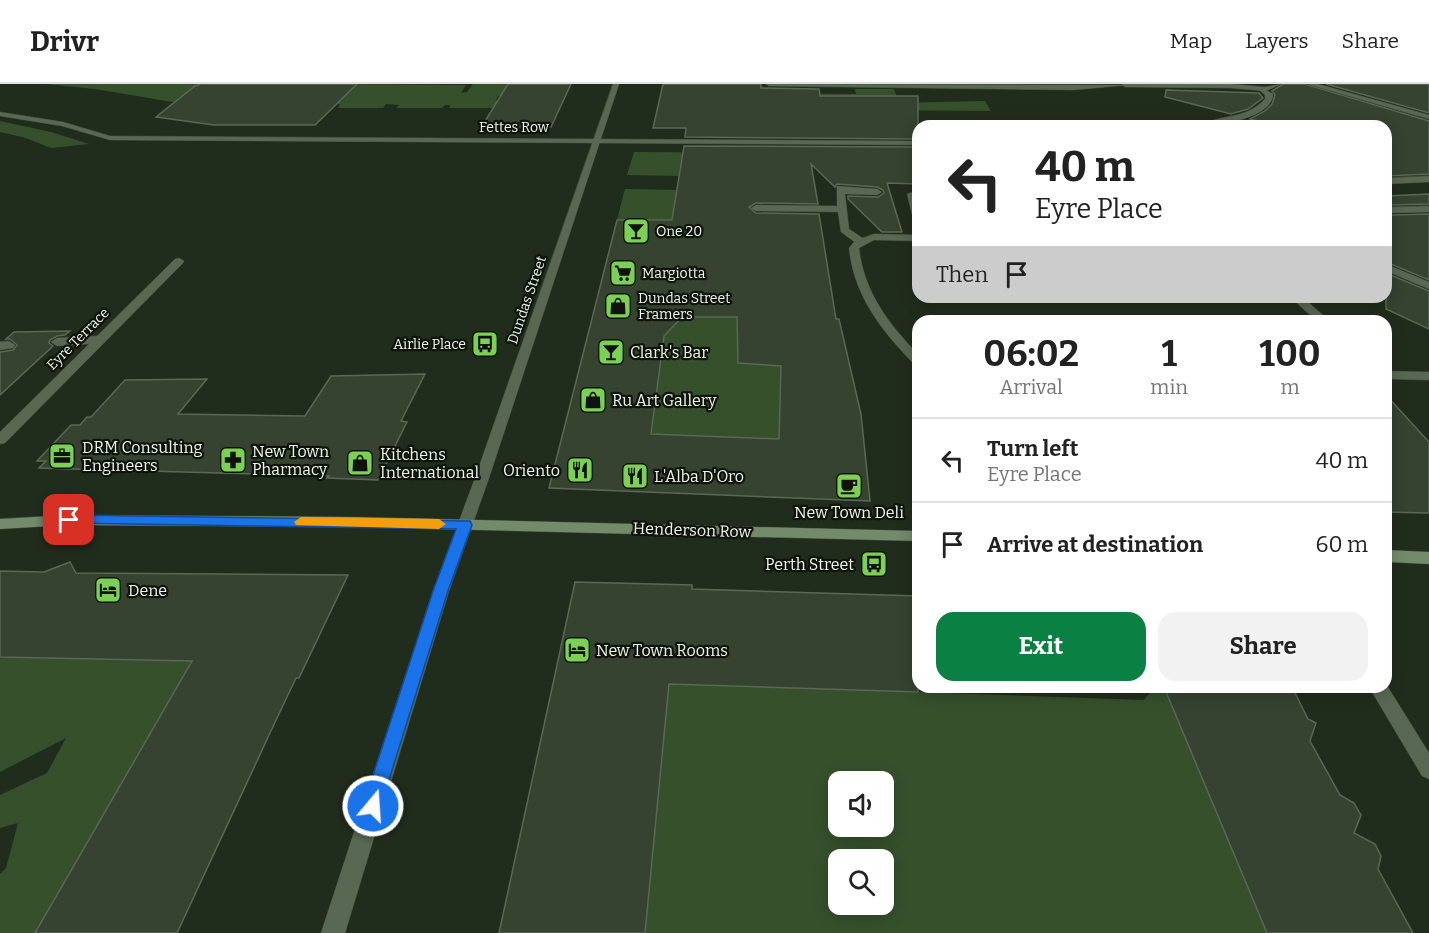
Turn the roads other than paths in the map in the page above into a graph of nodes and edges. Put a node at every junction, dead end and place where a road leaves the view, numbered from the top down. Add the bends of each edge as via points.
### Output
1 (616, 84) edge
2 (770, 84) edge
3 (1278, 84) edge
4 (1310, 84) edge
5 (1124, 85) edge
6 (1073, 88) junction
7 (1262, 89) junction
8 (1028, 96) dead end
9 (0, 114) edge
10 (1429, 117) edge
11 (1228, 120) edge
12 (596, 141) junction
13 (912, 143) edge
14 (1429, 179) edge
15 (1392, 181) edge
16 (877, 192) dead end
17 (756, 208) dead end
18 (842, 209) junction
19 (1429, 209) edge
20 (1400, 210) dead end
21 (912, 238) edge
22 (860, 241) junction
23 (179, 261) dead end
24 (1392, 270) edge
25 (1429, 286) edge
26 (1303, 303) edge
27 (1317, 315) edge
28 (99, 340) junction
29 (57, 342) dead end
30 (912, 354) edge
31 (1392, 375) edge
32 (1429, 376) edge
33 (0, 440) edge
34 (0, 524) edge
35 (465, 525) junction
36 (912, 536) edge
37 (1392, 556) edge
38 (1429, 558) edge
39 (1382, 693) edge
40 (1429, 770) edge
41 (333, 933) edge

1 - 12 street, Dundas Street
2 - 6 street
3 - 7 street
4 - 10 street
5 - 6 street
5 - 7 street
6 - 8 street
7 - 11 street via 1269,99
9 - 12 street, Fettes Row via 44,120 110,138
12 - 13 street, Fettes Row
12 - 35 street, Dundas Street
14 - 15 street
16 - 18 street via 840,189
17 - 18 street
18 - 22 street via 844,230
19 - 20 street
21 - 22 street
22 - 30 street via 854,248 857,277 882,321
23 - 28 street, Eyre Terrace
24 - 25 street
26 - 27 street
28 - 29 street
28 - 33 street, Eyre Terrace
31 - 32 street
34 - 35 main road, Henderson Row via 69,520
35 - 36 main road, Henderson Row
35 - 41 street, Dundas Street
37 - 38 main road
39 - 40 street

